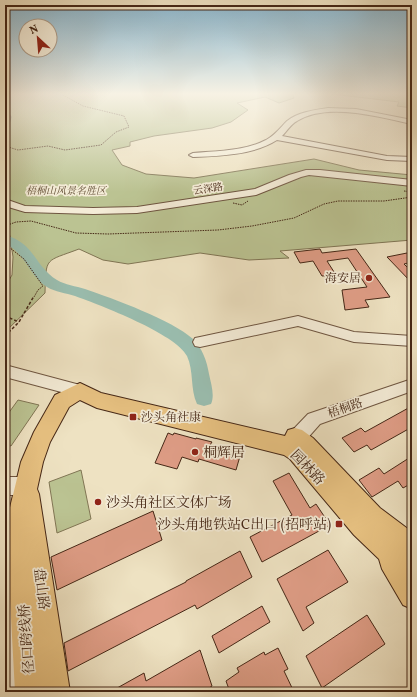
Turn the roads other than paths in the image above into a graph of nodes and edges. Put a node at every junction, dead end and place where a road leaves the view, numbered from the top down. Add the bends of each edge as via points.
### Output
1 (284, 127) edge
2 (276, 137) junction
3 (193, 155) dead end
4 (412, 159) edge
5 (412, 183) edge
6 (5, 202) edge
7 (412, 341) edge
8 (200, 342) dead end
9 (5, 372) edge
10 (412, 385) edge
11 (80, 391) junction
12 (293, 442) junction
13 (16, 486) edge
14 (12, 527) edge
15 (378, 542) junction
16 (412, 547) edge
17 (5, 565) edge
18 (412, 571) edge
19 (14, 586) edge
20 (412, 596) edge
21 (11, 692) edge
22 (30, 692) edge
23 (55, 692) edge

1 - 2 street
2 - 3 street via 254,147
2 - 4 street via 387,158
5 - 6 street, 云深路 via 320,172 298,174 273,187 137,210 25,209
7 - 8 street via 354,337 298,320
9 - 11 street, 园林路
10 - 12 street, 梧桐路 via 314,419
11 - 12 main road, 园林路 via 97,400
11 - 13 main road, 盘山路 via 62,401 41,439 32,462
12 - 15 main road, 园林路 via 297,452
12 - 16 main road, 园林路 via 306,445 372,516
13 - 14 main road, 盘山路
13 - 23 main road, 盘山路 via 32,518
14 - 17 street
14 - 19 main road, 盘山路
15 - 18 main road, 园林路
15 - 20 main road
19 - 21 street
19 - 22 main road, 径口跨线桥

